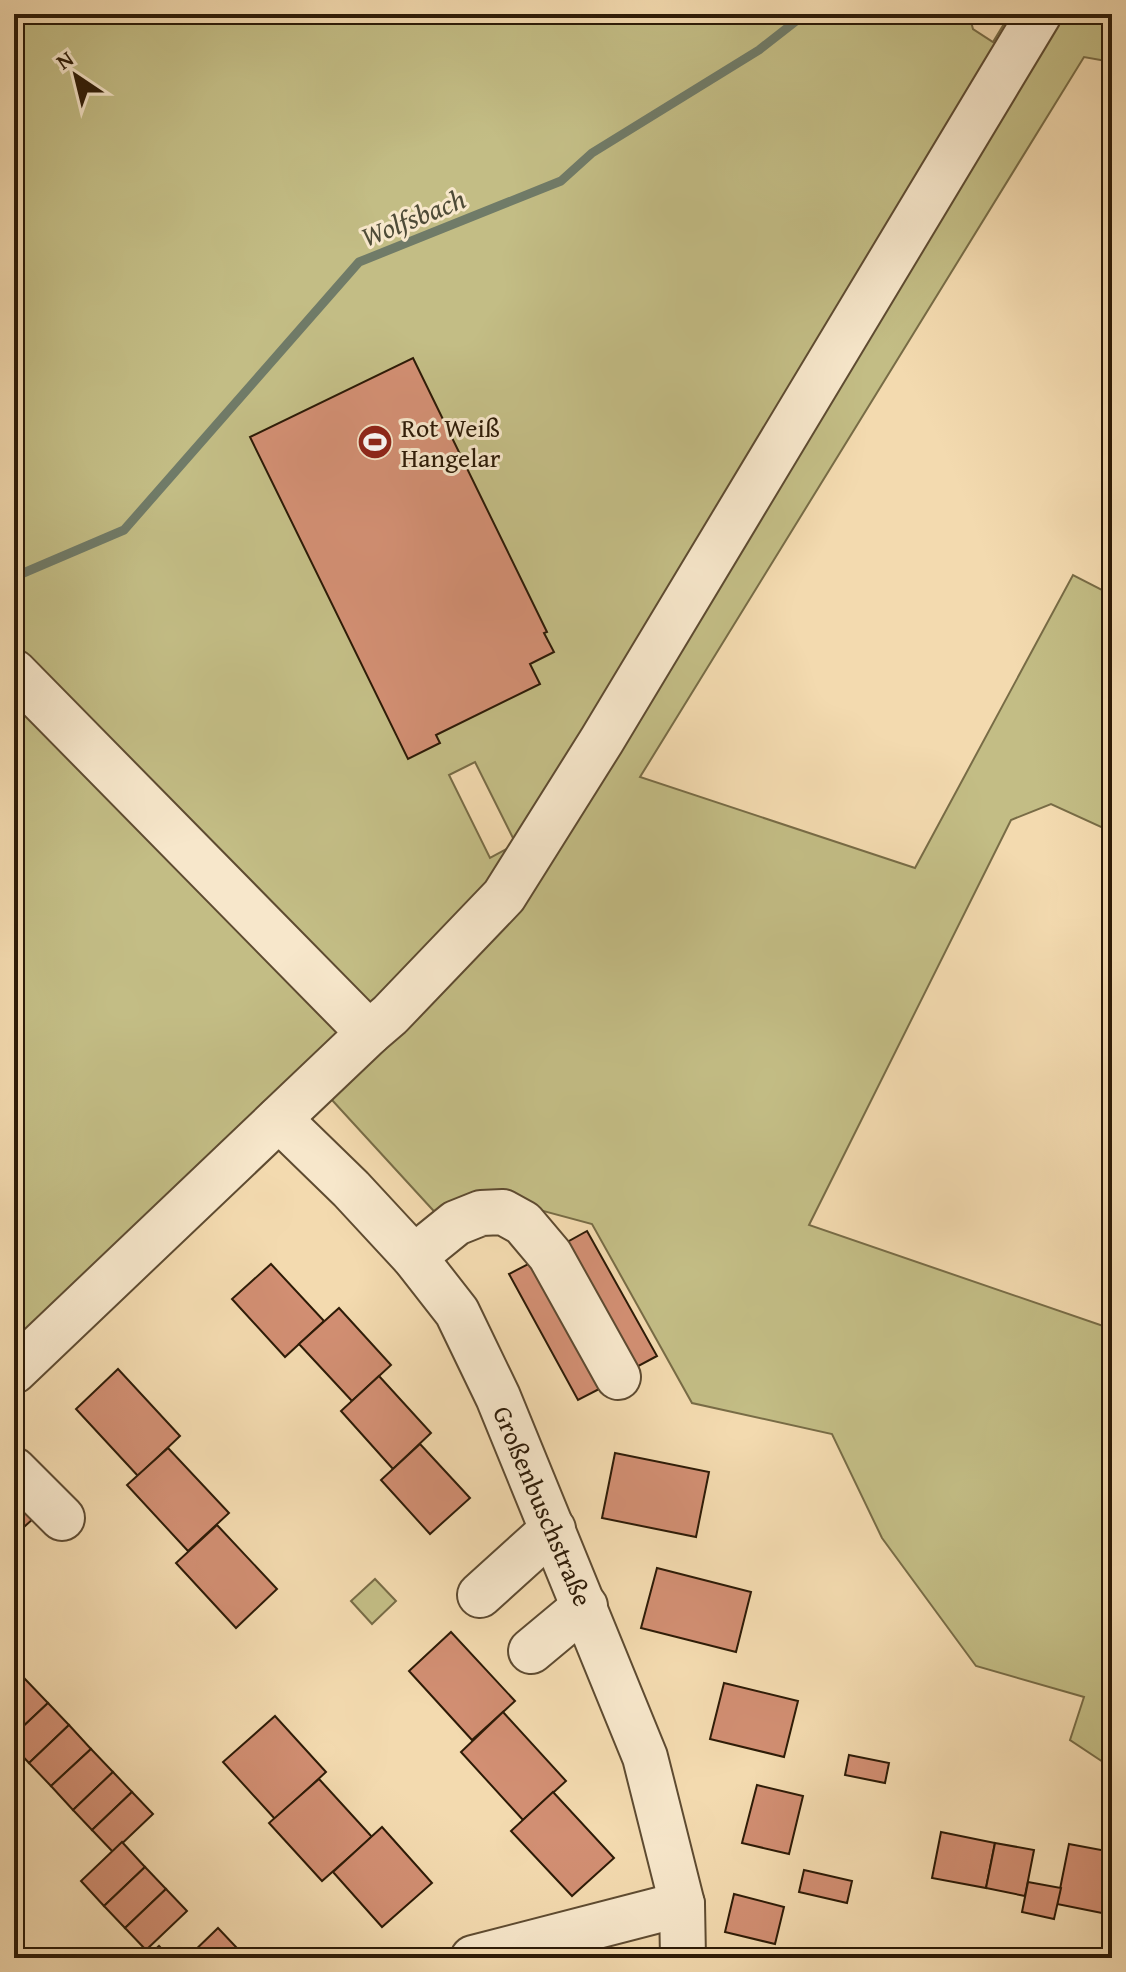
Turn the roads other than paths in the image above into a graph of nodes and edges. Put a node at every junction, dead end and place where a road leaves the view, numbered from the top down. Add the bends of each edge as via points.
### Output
1 (1039, 14) edge
2 (14, 672) edge
3 (369, 1033) junction
4 (279, 1119) junction
5 (414, 1257) junction
6 (14, 1371) edge
7 (618, 1377) dead end
8 (14, 1470) edge
9 (62, 1518) dead end
10 (553, 1529) junction
11 (480, 1595) dead end
12 (585, 1606) junction
13 (531, 1651) dead end
14 (682, 1904) junction
15 (473, 1958) edge
16 (683, 1958) edge

1 - 3 street via 504,896
2 - 3 street
3 - 4 street
4 - 5 street, Großenbuschstraße
4 - 6 street
5 - 7 street via 456,1223 481,1213 503,1212 523,1223 550,1255
5 - 10 street, Großenbuschstraße via 457,1312
8 - 9 street
10 - 11 street
10 - 12 street, Großenbuschstraße
12 - 13 street
12 - 14 street, Großenbuschstraße via 645,1757
14 - 15 street
14 - 16 street, Großenbuschstraße

